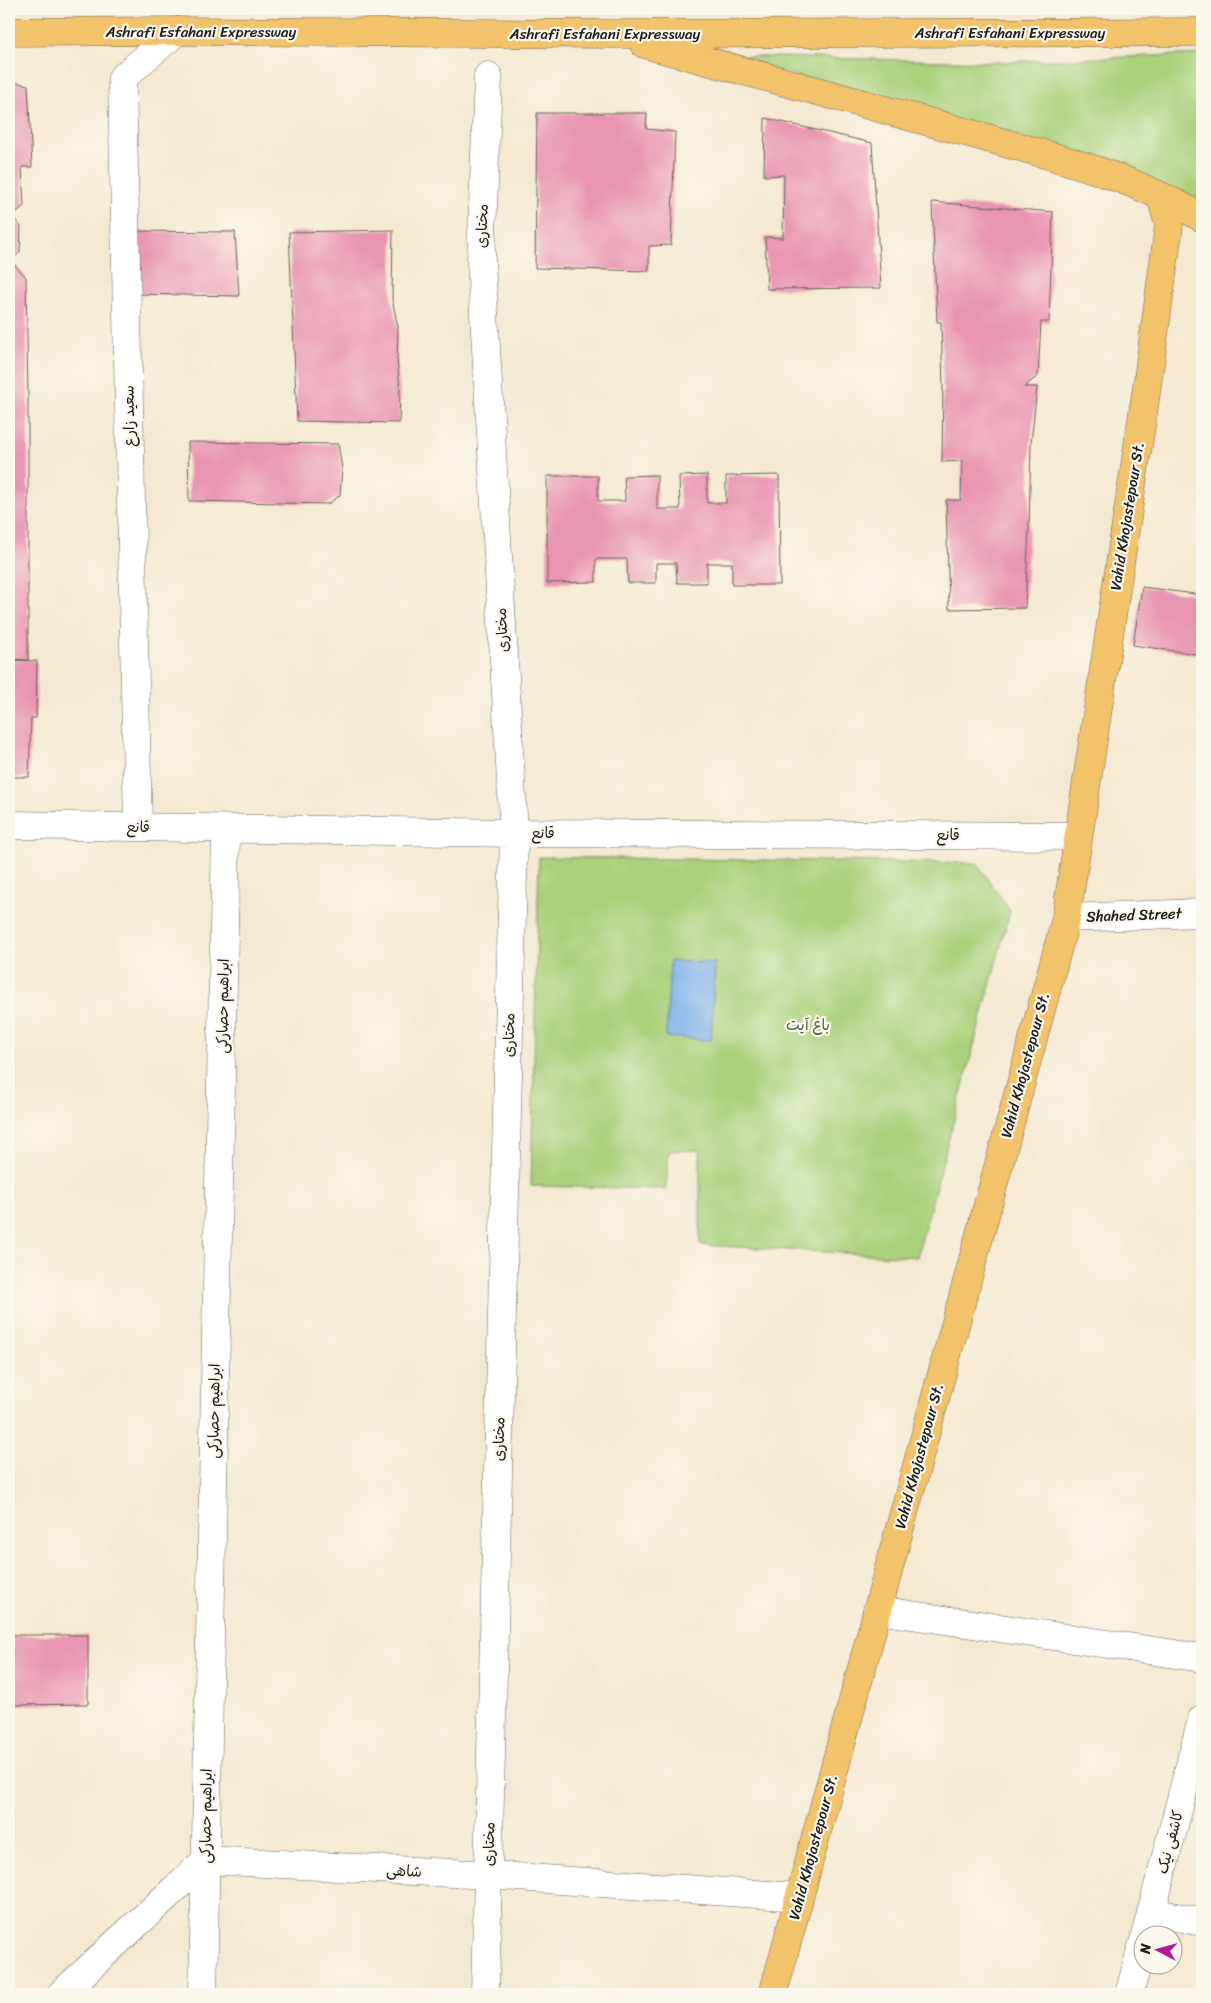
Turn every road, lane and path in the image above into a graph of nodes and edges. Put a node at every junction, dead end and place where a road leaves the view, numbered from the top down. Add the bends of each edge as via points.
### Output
1 (177, 31) junction
2 (9, 32) edge
3 (1202, 32) edge
4 (609, 34) junction
5 (488, 76) dead end
6 (1161, 196) junction
7 (1202, 218) edge
8 (9, 825) edge
9 (138, 827) junction
10 (226, 829) junction
11 (514, 833) junction
12 (1077, 836) junction
13 (1202, 913) edge
14 (1066, 918) junction
15 (877, 1610) junction
16 (1202, 1658) edge
17 (1202, 1719) edge
18 (206, 1860) junction
19 (488, 1876) junction
20 (799, 1897) junction
21 (1202, 1922) edge
22 (1148, 1924) edge
23 (1134, 1976) edge
24 (62, 1994) edge
25 (203, 1994) edge
26 (485, 1994) edge
27 (773, 1994) edge
28 (1129, 1994) edge

1 - 2 main road, Ashrafi Esfahani Expressway
1 - 4 main road, Ashrafi Esfahani Expressway
1 - 9 street, سعید زارع via 122,78
3 - 4 main road, Ashrafi Esfahani Expressway
4 - 6 main road via 1034,151 1107,174
5 - 11 street, مختاری via 481,261
6 - 7 main road
6 - 12 main road, Vahid Khojastepour St. via 1169,225 1168,235
8 - 9 street, قانع
9 - 10 street, قانع
10 - 11 street, قانع
10 - 18 street, ابراهیم حصارکی
11 - 12 street, قانع
11 - 19 street, مختاری
12 - 14 main road, Vahid Khojastepour St.
13 - 14 street, Shahed Street
14 - 15 main road, Vahid Khojastepour St.
15 - 16 street
15 - 20 main road, Vahid Khojastepour St.
17 - 22 street, کاشفی نیک
18 - 19 street, شاهی
18 - 24 street
18 - 25 street, ابراهیم حصارکی
19 - 20 street, شاهی
19 - 26 street, مختاری
20 - 27 main road, Vahid Khojastepour St.
21 - 22 street
23 - 28 street

